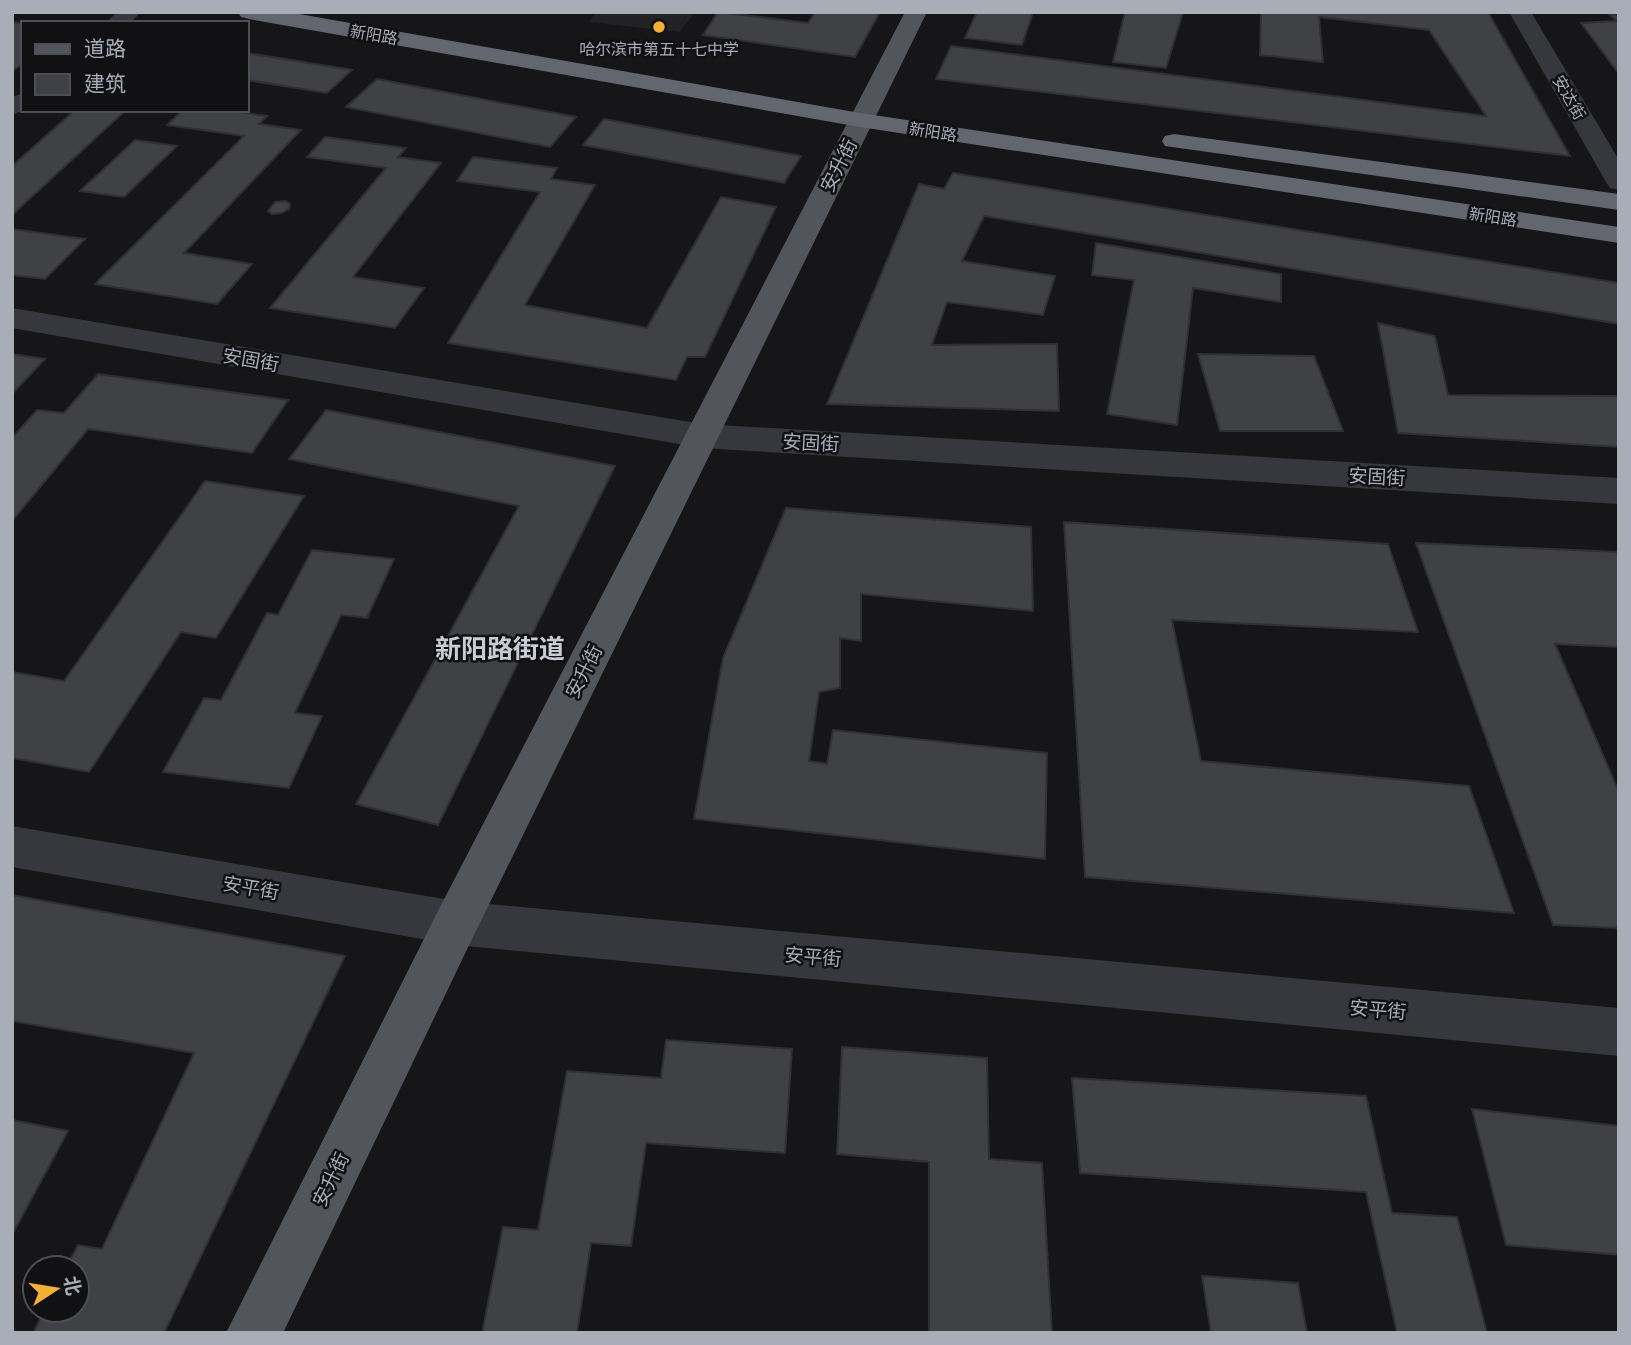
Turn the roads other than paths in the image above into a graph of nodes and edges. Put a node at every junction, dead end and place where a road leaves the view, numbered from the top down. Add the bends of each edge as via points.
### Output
1 (249, 12) edge
2 (362, 12) edge
3 (916, 12) edge
4 (1520, 12) edge
5 (943, 109) dead end
6 (867, 110) junction
7 (1150, 138) dead end
8 (1619, 182) edge
9 (1619, 202) edge
10 (1619, 235) edge
11 (12, 318) edge
12 (702, 436) junction
13 (1619, 491) edge
14 (12, 846) edge
15 (456, 923) junction
16 (1619, 1032) edge
17 (254, 1333) edge

1 - 6 highway, 新阳路
2 - 6 highway, 新阳路
3 - 6 main road, 安升街
4 - 8 street, 安达街
5 - 6 highway, 新阳路
6 - 10 highway, 新阳路
6 - 12 main road, 安升街
7 - 9 highway, 新阳路
11 - 12 street, 安固街
12 - 13 street, 安固街
12 - 15 main road, 安升街
14 - 15 street, 安平街
15 - 16 street, 安平街
15 - 17 main road, 安升街

